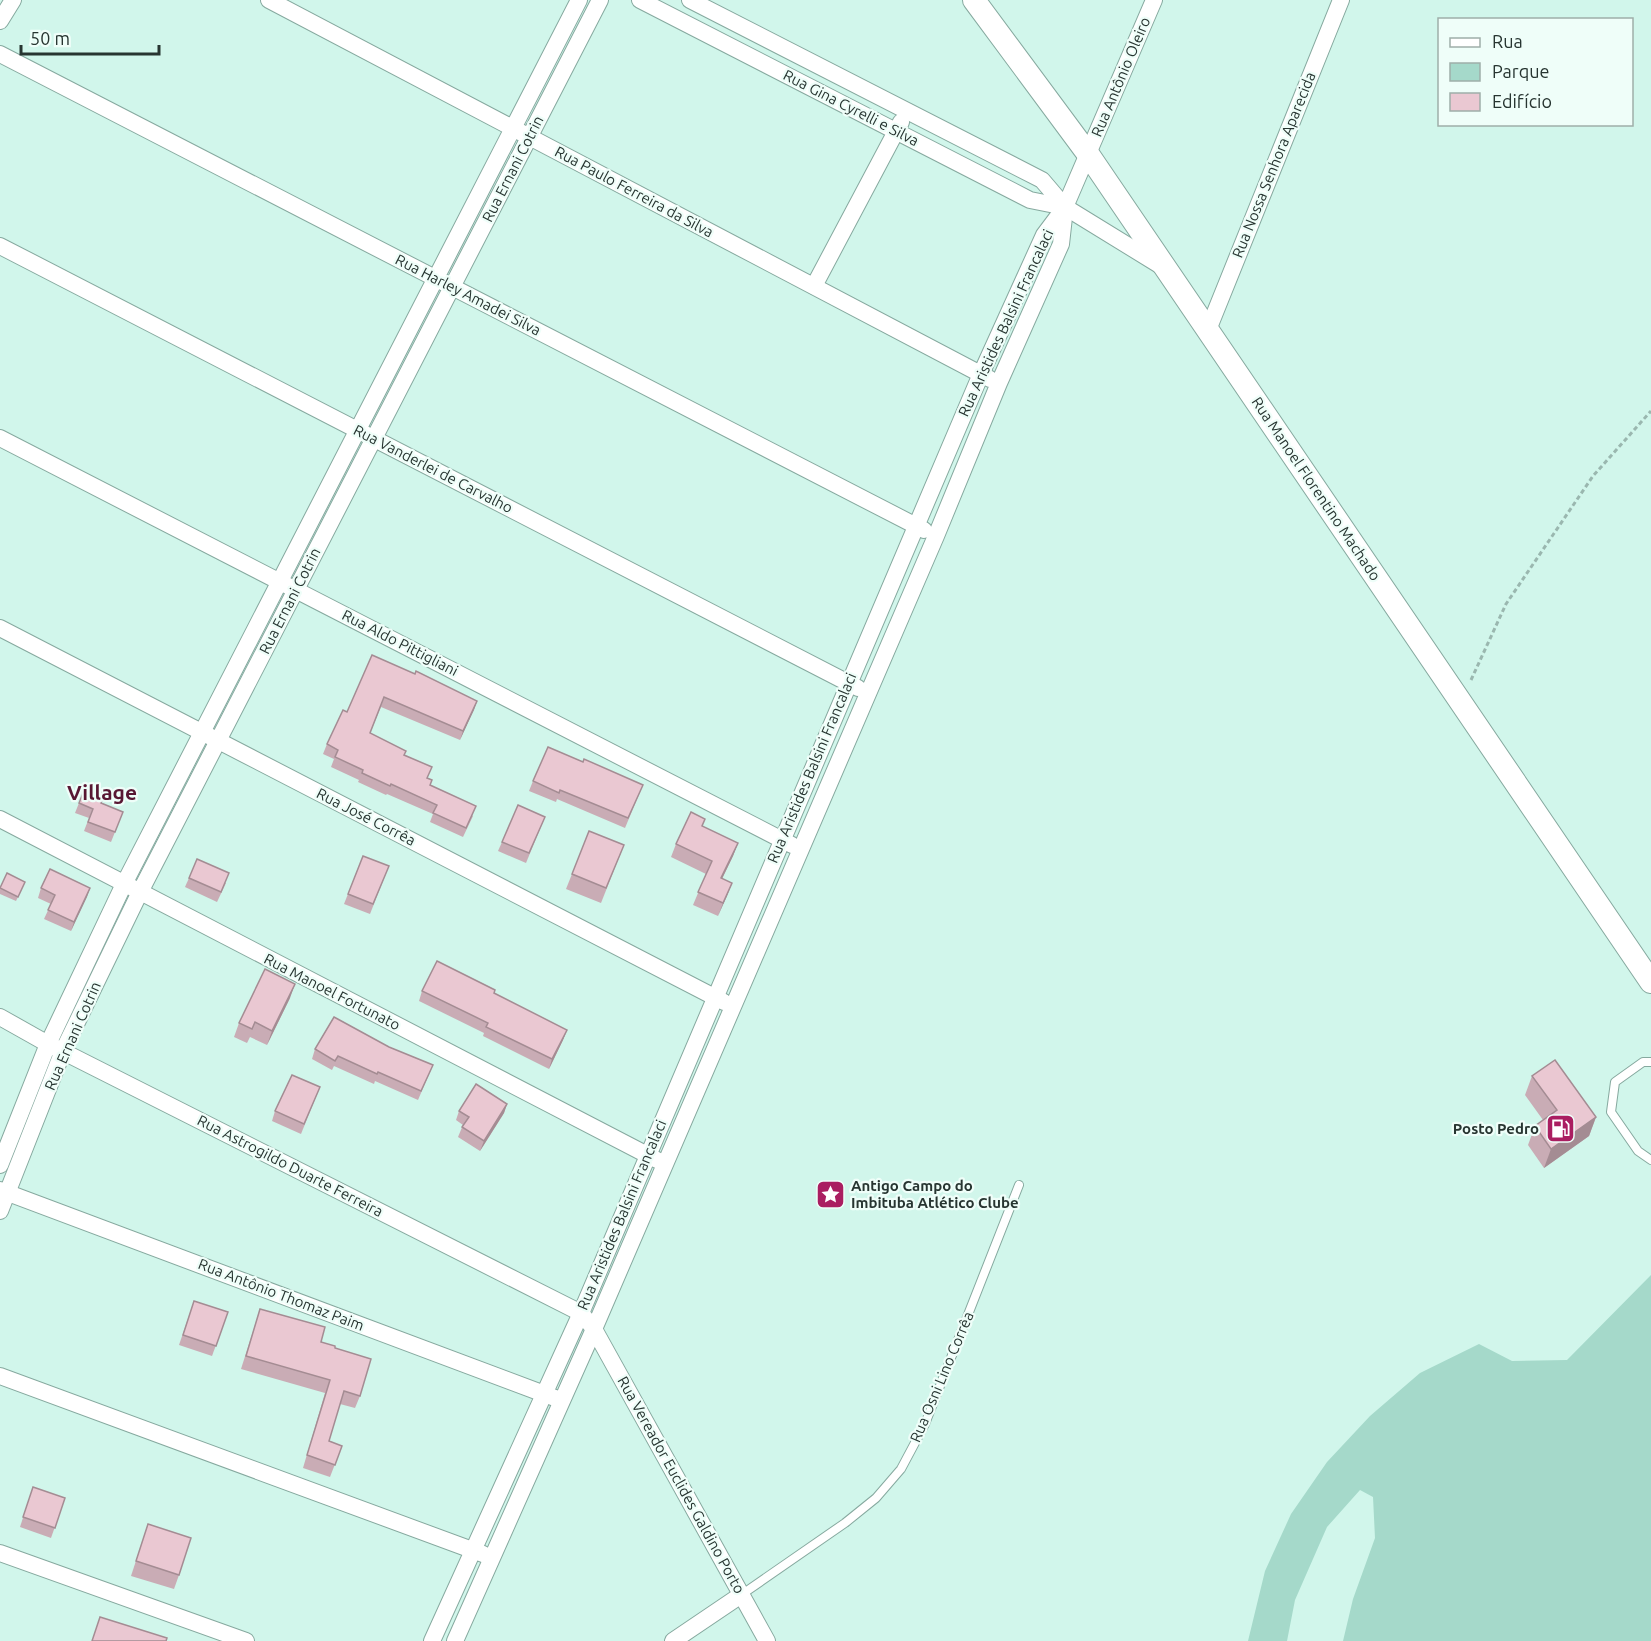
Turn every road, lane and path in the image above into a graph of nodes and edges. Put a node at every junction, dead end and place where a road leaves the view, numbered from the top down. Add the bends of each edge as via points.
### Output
1 (269, 0) edge
2 (579, 0) edge
3 (600, 0) edge
4 (639, 0) edge
5 (690, 0) edge
6 (974, 0) edge
7 (1154, 0) edge
8 (1341, 0) edge
9 (0, 54) edge
10 (907, 111) junction
11 (513, 129) junction
12 (896, 131) junction
13 (529, 137) junction
14 (1088, 154) junction
15 (1065, 207) junction
16 (0, 246) edge
17 (1167, 270) junction
18 (436, 279) junction
19 (814, 286) junction
20 (452, 287) junction
21 (1208, 330) junction
22 (981, 374) junction
23 (999, 383) junction
24 (1651, 411) edge
25 (358, 430) junction
26 (0, 438) edge
27 (374, 438) junction
28 (915, 526) junction
29 (936, 536) junction
30 (280, 582) junction
31 (296, 590) junction
32 (0, 628) edge
33 (849, 684) junction
34 (867, 693) junction
35 (1461, 701) junction
36 (202, 732) junction
37 (218, 741) junction
38 (0, 819) edge
39 (782, 840) junction
40 (800, 849) junction
41 (124, 884) junction
42 (140, 892) junction
43 (1651, 982) edge
44 (715, 997) junction
45 (732, 1006) junction
46 (0, 1017) edge
47 (56, 1047) junction
48 (1651, 1062) edge
49 (647, 1155) junction
50 (1651, 1160) edge
51 (0, 1165) edge
52 (665, 1165) junction
53 (1019, 1185) dead end
54 (4, 1191) edge
55 (0, 1211) edge
56 (581, 1313) junction
57 (594, 1329) junction
58 (0, 1376) edge
59 (546, 1395) junction
60 (563, 1401) junction
61 (475, 1551) junction
62 (0, 1553) edge
63 (493, 1558) junction
64 (741, 1595) junction
65 (246, 1641) edge
66 (432, 1641) edge
67 (455, 1641) edge
68 (674, 1641) edge
69 (767, 1641) edge

1 - 11 street, Rua Paulo Ferreira da Silva
2 - 11 street, Rua Ernani Cotrin
3 - 13 street, Rua Ernani Cotrin
4 - 12 street, Rua Gina Cyrelli e Silva
5 - 10 street, Rua Gina Cyrelli e Silva
6 - 14 main road, Rua Manoel Florentino Machado
7 - 14 street, Rua Antônio Oleiro
8 - 21 street, Rua Nossa Senhora Aparecida
9 - 18 street, Rua Harley Amadei Silva
10 - 12 street
10 - 15 street, Rua Gina Cyrelli e Silva via 1042,180
11 - 13 street, Rua Paulo Ferreira da Silva
11 - 18 street, Rua Ernani Cotrin
12 - 15 street, Rua Gina Cyrelli e Silva via 1030,200
12 - 19 street
13 - 19 street, Rua Paulo Ferreira da Silva
13 - 20 street, Rua Ernani Cotrin
14 - 15 street, Rua Antônio Oleiro
14 - 17 main road, Rua Manoel Florentino Machado
15 - 17 street, Rua Gina Cyrelli e Silva
15 - 22 street, Rua Aristides Balsini Francalaci via 1044,235
15 - 23 street, Rua Aristides Balsini Francalaci via 1061,244
16 - 25 street, Rua Vanderlei de Carvalho
17 - 21 main road, Rua Manoel Florentino Machado
18 - 20 street, Rua Harley Amadei Silva
18 - 25 street, Rua Ernani Cotrin
19 - 22 street, Rua Paulo Ferreira da Silva
20 - 27 street, Rua Ernani Cotrin
20 - 28 street, Rua Harley Amadei Silva
21 - 35 main road, Rua Manoel Florentino Machado
22 - 23 street, Rua Paulo Ferreira da Silva
22 - 28 street, Rua Aristides Balsini Francalaci
23 - 29 street, Rua Aristides Balsini Francalaci
24 - 35 path via 1593,476 1506,604
25 - 27 street, Rua Vanderlei de Carvalho
25 - 30 street, Rua Ernani Cotrin
26 - 30 street, Rua Aldo Pittigliani
27 - 31 street, Rua Ernani Cotrin
27 - 33 street, Rua Vanderlei de Carvalho
28 - 29 street, Rua Harley Amadei Silva
28 - 33 street, Rua Aristides Balsini Francalaci
29 - 34 street, Rua Aristides Balsini Francalaci
30 - 31 street, Rua Aldo Pittigliani
30 - 36 street, Rua Ernani Cotrin
31 - 37 street, Rua Ernani Cotrin
31 - 39 street, Rua Aldo Pittigliani
32 - 36 street, Rua José Corrêa
33 - 34 street, Rua Vanderlei de Carvalho
33 - 39 street, Rua Aristides Balsini Francalaci
34 - 40 street, Rua Aristides Balsini Francalaci
35 - 43 main road, Rua Manoel Florentino Machado
36 - 37 street, Rua José Corrêa
36 - 41 street, Rua Ernani Cotrin
37 - 42 street, Rua Ernani Cotrin
37 - 44 street, Rua José Corrêa
38 - 41 street, Rua Manoel Fortunato
39 - 40 street, Rua Aldo Pittigliani
39 - 44 street, Rua Aristides Balsini Francalaci
40 - 45 street, Rua Aristides Balsini Francalaci
41 - 42 street, Rua Manoel Fortunato
41 - 47 street, Rua Ernani Cotrin
42 - 47 street, Rua Ernani Cotrin
42 - 49 street, Rua Manoel Fortunato
44 - 45 street, Rua José Corrêa
44 - 49 street, Rua Aristides Balsini Francalaci
45 - 52 street, Rua Aristides Balsini Francalaci
46 - 47 street, Rua Astrogildo Duarte Ferreira
47 - 51 street, Rua Ernani Cotrin
47 - 54 street, Rua Ernani Cotrin
47 - 56 street, Rua Astrogildo Duarte Ferreira
48 - 50 lane via 1643,1062 1615,1082 1611,1112 1638,1150
49 - 52 street, Rua Manoel Fortunato
49 - 56 street, Rua Aristides Balsini Francalaci
52 - 57 street, Rua Aristides Balsini Francalaci
53 - 64 lane, Rua Osni Lino Corrêa via 925,1424 901,1469 876,1498 845,1523
54 - 55 street, Rua Ernani Cotrin
54 - 59 street, Rua Antônio Thomaz Paim
56 - 57 street, Rua Vereador Euclides Galdino Porto
56 - 59 street, Rua Aristides Balsini Francalaci
57 - 60 street, Rua Aristides Balsini Francalaci
57 - 64 street, Rua Vereador Euclides Galdino Porto
58 - 61 street
59 - 60 street, Rua Antônio Thomaz Paim
59 - 61 street, Rua Aristides Balsini Francalaci
60 - 63 street, Rua Aristides Balsini Francalaci
61 - 63 street
61 - 66 street, Rua Aristides Balsini Francalaci
62 - 65 street
63 - 67 street, Rua Aristides Balsini Francalaci
64 - 68 street, Rua Osni Lino Corrêa
64 - 69 street, Rua Vereador Euclides Galdino Porto

